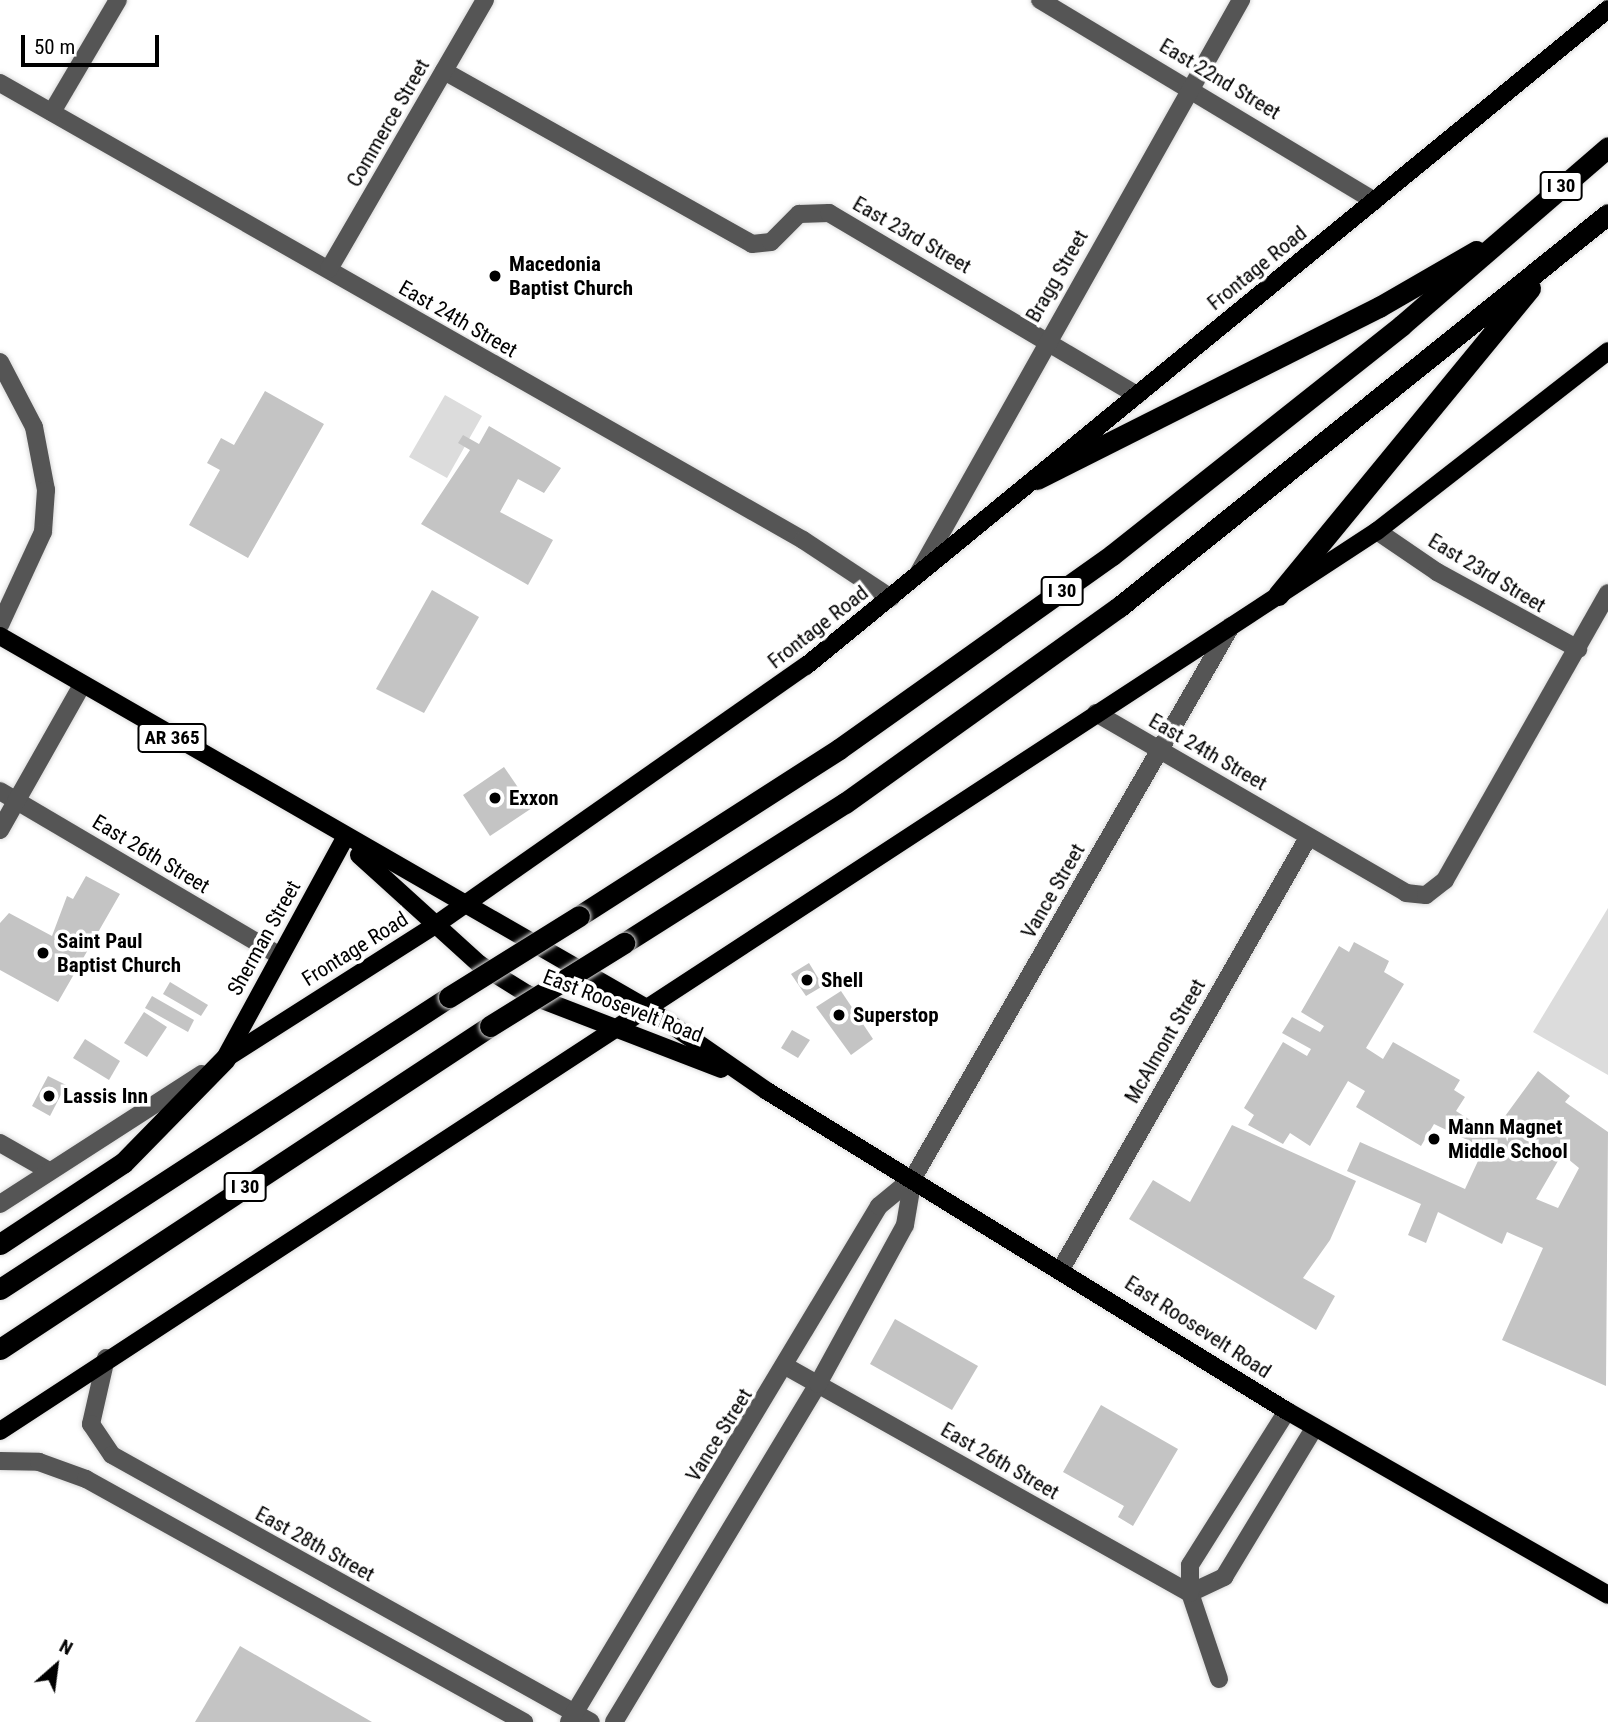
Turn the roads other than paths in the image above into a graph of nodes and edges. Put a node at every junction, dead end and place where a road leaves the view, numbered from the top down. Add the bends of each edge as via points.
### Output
1 (118, 0) edge
2 (485, 0) edge
3 (1040, 0) edge
4 (1241, 0) edge
5 (1608, 9) edge
6 (444, 71) junction
7 (0, 83) edge
8 (1192, 88) junction
9 (52, 112) junction
10 (1608, 147) edge
11 (1374, 201) junction
12 (1608, 214) edge
13 (1517, 228) junction
14 (1553, 258) junction
15 (329, 269) junction
16 (1046, 340) junction
17 (1608, 351) edge
18 (0, 362) edge
19 (1137, 395) junction
20 (1037, 479) junction
21 (1377, 531) junction
22 (916, 577) junction
23 (1608, 593) edge
24 (1278, 595) junction
25 (891, 598) junction
26 (0, 625) edge
27 (1231, 626) junction
28 (0, 636) edge
29 (1578, 649) junction
30 (82, 685) junction
31 (1096, 713) junction
32 (1161, 751) junction
33 (0, 791) edge
34 (17, 800) junction
35 (0, 830) edge
36 (1302, 833) junction
37 (344, 840) junction
38 (462, 903) junction
39 (434, 926) junction
40 (280, 956) junction
41 (650, 1010) junction
42 (623, 1028) junction
43 (225, 1059) junction
44 (767, 1091) junction
45 (0, 1143) edge
46 (49, 1171) junction
47 (912, 1178) junction
48 (0, 1203) edge
49 (0, 1244) edge
50 (1061, 1269) junction
51 (0, 1289) edge
52 (0, 1349) edge
53 (106, 1358) junction
54 (788, 1367) junction
55 (818, 1384) junction
56 (1287, 1411) junction
57 (1314, 1427) junction
58 (0, 1431) edge
59 (0, 1461) edge
60 (1190, 1593) junction
61 (1608, 1595) edge
62 (1219, 1679) dead end
63 (571, 1718) edge
64 (524, 1722) edge
65 (591, 1722) edge
66 (614, 1722) edge

1 - 9 street
2 - 6 street, Commerce Street
3 - 8 street, East 22nd Street
4 - 8 street, Bragg Street
5 - 11 main road, Frontage Road
6 - 15 street, Commerce Street
6 - 16 street, East 23rd Street via 752,244 771,242 799,214 829,213
7 - 9 street, East 24th Street
8 - 11 street, East 22nd Street
8 - 16 street, Bragg Street
9 - 15 street, East 24th Street
10 - 13 highway, I 30
11 - 19 main road, Frontage Road
12 - 14 highway, I 30
13 - 20 highway via 1379,307
13 - 51 highway, I 30, bridge via 1290,417 1049,601 839,748
14 - 24 highway
14 - 52 highway, I 30, bridge via 1097,623 845,803 490,1026
15 - 25 street, East 24th Street via 803,540
16 - 19 street, East 23rd Street
16 - 22 street, Bragg Street
17 - 21 main road
18 - 26 street via 34,427 46,490 43,532
19 - 20 main road, Frontage Road
20 - 22 main road, Frontage Road
21 - 24 main road
21 - 29 street, East 23rd Street via 1437,572
22 - 25 main road, Frontage Road
23 - 29 street
24 - 27 main road
25 - 38 main road, Frontage Road via 741,715
27 - 31 main road
27 - 32 street, Vance Street
28 - 30 main road, East Roosevelt Road / AR 365
29 - 36 street via 1437,889 1406,893
30 - 34 street
30 - 37 main road, East Roosevelt Road / AR 365
31 - 32 street, East 24th Street
31 - 41 main road
32 - 36 street, East 24th Street
32 - 47 street, Vance Street
33 - 34 street, East 26th Street
34 - 35 street
34 - 40 street, East 26th Street
36 - 50 street, McAlmont Street
37 - 38 main road, East Roosevelt Road / AR 365
37 - 39 main road, East Roosevelt Road / AR 365
37 - 40 main road, Sherman Street
38 - 39 main road, Frontage Road
38 - 41 main road, East Roosevelt Road / AR 365
39 - 42 main road, East Roosevelt Road / AR 365 via 527,994
39 - 43 main road, Frontage Road
40 - 43 main road, Sherman Street
41 - 42 main road
41 - 44 main road, East Roosevelt Road / AR 365
42 - 44 main road, East Roosevelt Road / AR 365
42 - 53 main road
43 - 46 street, Frontage Road
43 - 49 highway via 123,1163
44 - 47 main road, East Roosevelt Road / AR 365
45 - 46 street
46 - 48 street, Frontage Road
47 - 50 main road, East Roosevelt Road / AR 365
47 - 54 street, Vance Street via 879,1206
47 - 55 street, Vance Street via 905,1225
50 - 56 main road, East Roosevelt Road / AR 365
53 - 58 main road
53 - 63 street, East 28th Street via 91,1416 112,1455
54 - 55 street, East 26th Street
54 - 63 street, Vance Street
55 - 60 street, East 26th Street
55 - 66 street, Vance Street
56 - 57 main road, East Roosevelt Road / AR 365
56 - 60 street via 1190,1565
57 - 60 street via 1224,1577
57 - 61 main road, East Roosevelt Road / AR 365
59 - 64 street via 39,1462 86,1479
60 - 62 street
63 - 65 street, East 28th Street

